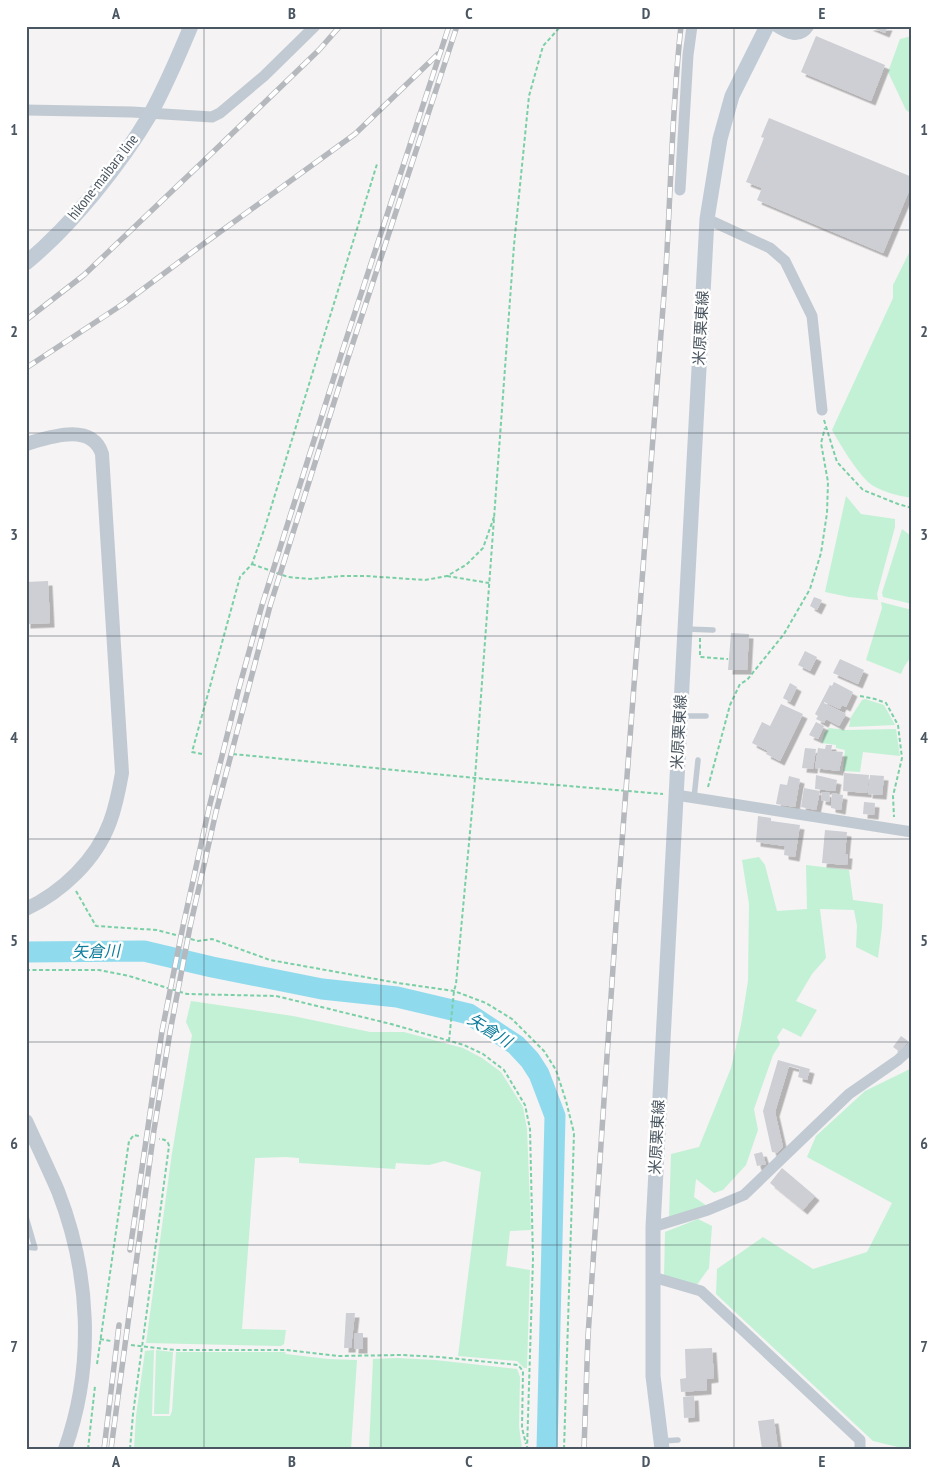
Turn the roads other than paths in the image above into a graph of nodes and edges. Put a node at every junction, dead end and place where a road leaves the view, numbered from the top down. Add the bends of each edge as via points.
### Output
1 (191, 26) edge
2 (315, 26) edge
3 (692, 26) edge
4 (767, 26) edge
5 (775, 26) edge
6 (810, 26) edge
7 (26, 110) edge
8 (151, 113) junction
9 (680, 190) dead end
10 (707, 218) junction
11 (26, 263) edge
12 (822, 410) road end
13 (26, 444) edge
14 (713, 630) dead end
15 (689, 633) junction
16 (680, 716) junction
17 (706, 716) dead end
18 (698, 760) dead end
19 (676, 795) junction
20 (700, 798) junction
21 (912, 832) edge
22 (26, 909) edge
23 (912, 1047) edge
24 (26, 1122) edge
25 (26, 1218) edge
26 (653, 1227) junction
27 (26, 1247) edge
28 (653, 1277) junction
29 (678, 1440) dead end
30 (661, 1445) edge
31 (65, 1449) edge
32 (860, 1449) edge

1 - 8 main road, hikone-maibara line
2 - 8 street via 220,113 212,117
3 - 9 street
4 - 10 main road, 米原栗東線 via 732,96 720,139
5 - 6 street via 788,34 798,35
7 - 8 street
8 - 11 main road, hikone-maibara line via 124,155 98,187 65,226
10 - 12 street via 770,248 785,262 812,316
10 - 15 main road, 米原栗東線
13 - 22 street via 50,436 82,434 97,442 102,454 122,774 110,823 87,862 50,896
14 - 15 lane
15 - 16 main road, 米原栗東線
16 - 17 lane
16 - 19 main road, 米原栗東線
18 - 20 lane
19 - 20 street
19 - 26 main road, 米原栗東線
20 - 21 street
23 - 26 street via 849,1094 744,1194 708,1210
24 - 31 street via 58,1192 79,1265 84,1296 85,1343 81,1386
25 - 27 lane via 36,1248
26 - 28 main road, 米原栗東線
28 - 30 main road, 米原栗東線 via 653,1376
28 - 32 street via 701,1291 860,1440
29 - 30 lane

